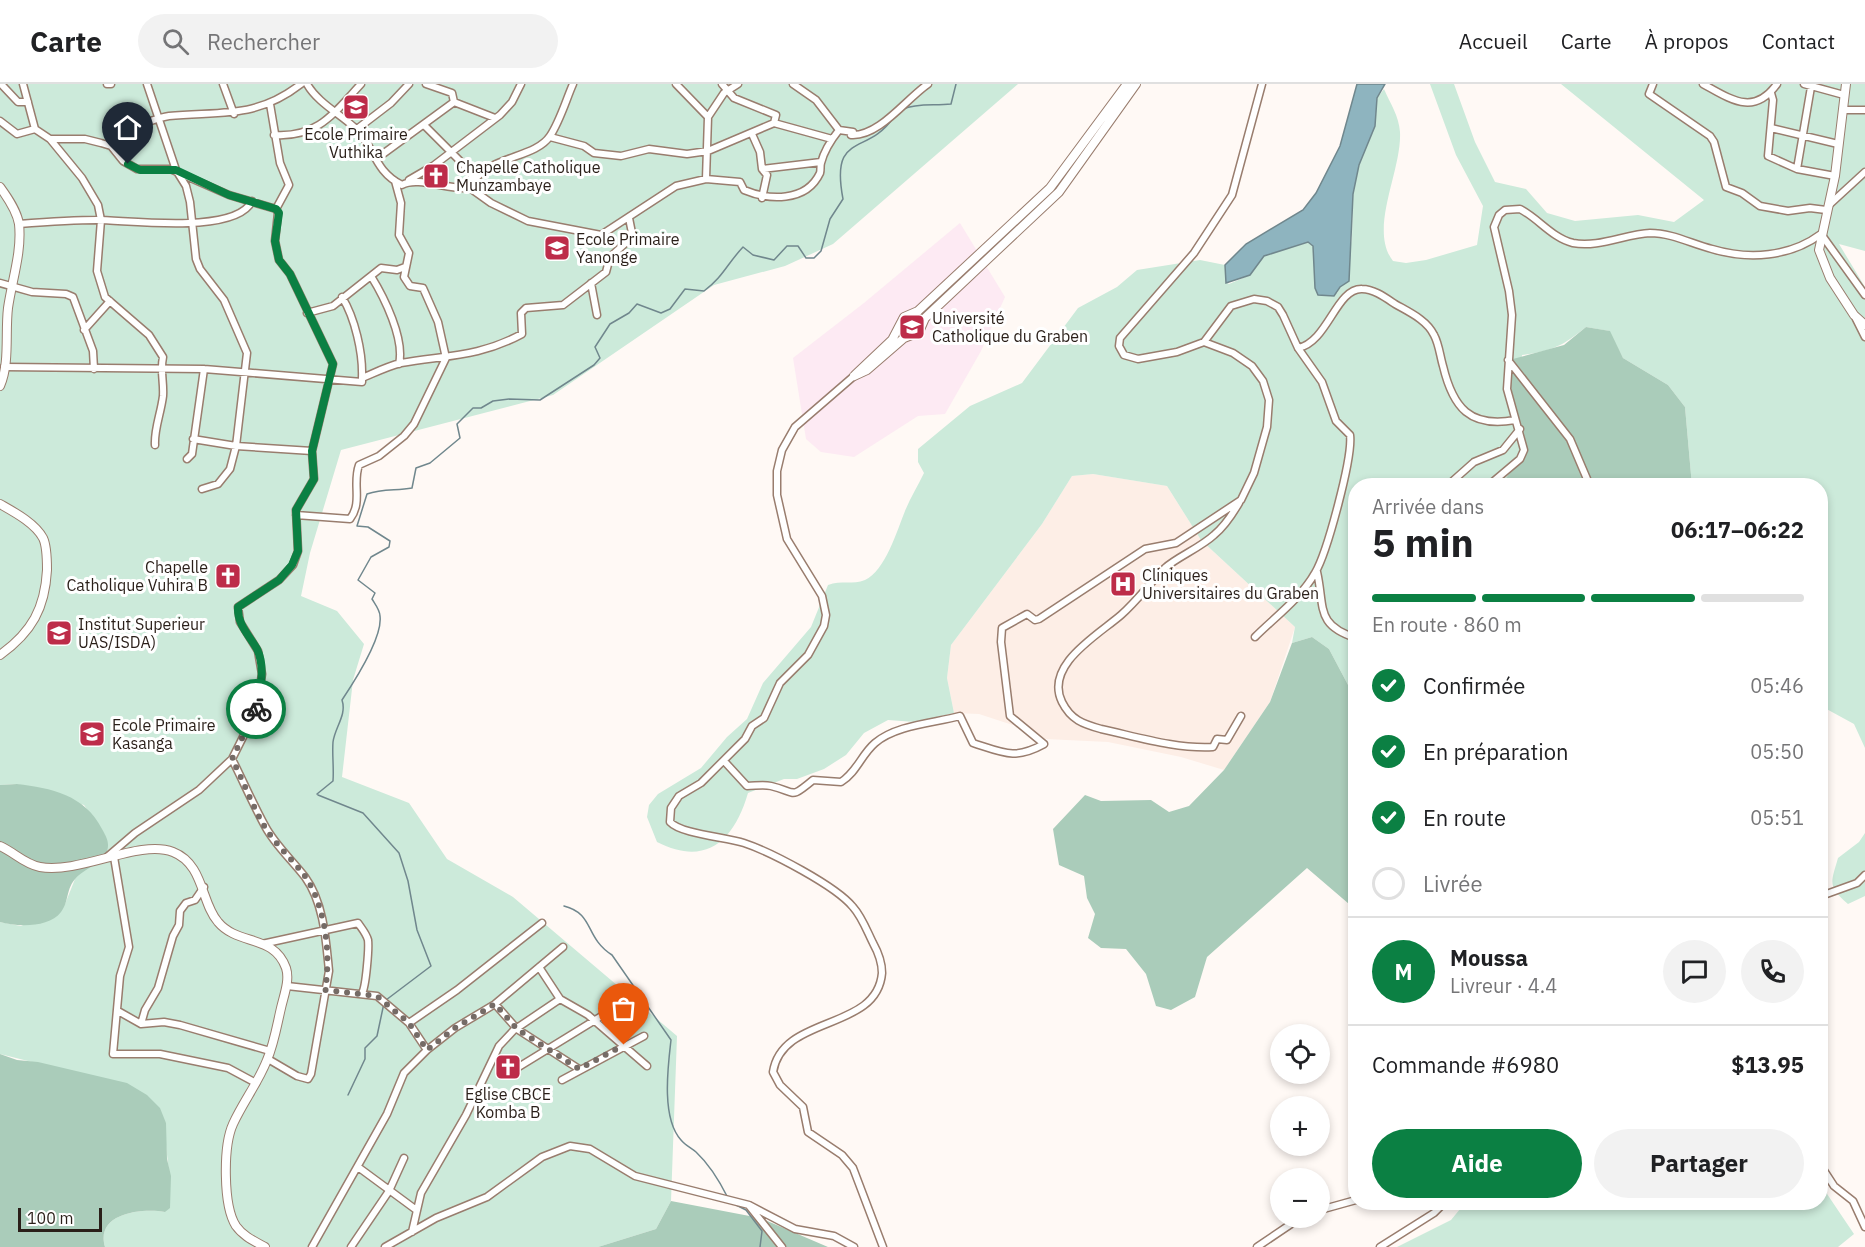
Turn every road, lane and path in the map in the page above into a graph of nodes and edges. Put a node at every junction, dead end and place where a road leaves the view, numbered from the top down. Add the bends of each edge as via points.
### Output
1 (1, 84) edge
2 (23, 84) edge
3 (147, 84) edge
4 (223, 84) edge
5 (301, 84) edge
6 (307, 84) edge
7 (362, 84) edge
8 (409, 84) edge
9 (426, 84) edge
10 (453, 84) edge
11 (521, 84) edge
12 (573, 84) edge
13 (676, 84) edge
14 (722, 84) edge
15 (738, 84) edge
16 (793, 84) edge
17 (928, 84) edge
18 (1126, 84) edge
19 (1136, 84) edge
20 (1262, 84) edge
21 (1653, 84) edge
22 (1703, 84) edge
23 (1777, 84) edge
24 (1804, 84) edge
25 (1846, 84) edge
26 (1811, 87) junction
27 (727, 92) junction
28 (452, 93) junction
29 (1771, 93) junction
30 (1844, 94) junction
31 (28, 102) junction
32 (454, 102) junction
33 (270, 104) junction
34 (1843, 110) junction
35 (1865, 110) edge
36 (334, 112) junction
37 (234, 114) junction
38 (708, 117) junction
39 (160, 118) junction
40 (495, 118) junction
41 (0, 121) edge
42 (774, 123) junction
43 (424, 124) junction
44 (1771, 128) junction
45 (35, 129) junction
46 (357, 129) junction
47 (839, 130) junction
48 (752, 134) junction
49 (274, 135) junction
50 (1804, 135) junction
51 (550, 137) junction
52 (50, 139) junction
53 (831, 139) junction
54 (1838, 144) junction
55 (111, 146) junction
56 (708, 152) junction
57 (448, 153) junction
58 (376, 159) junction
59 (821, 162) junction
60 (762, 169) junction
61 (1797, 169) junction
62 (176, 170) junction
63 (1865, 172) edge
64 (1835, 176) junction
65 (706, 179) junction
66 (409, 180) junction
67 (395, 181) junction
68 (473, 181) junction
69 (0, 187) edge
70 (470, 188) junction
71 (762, 198) junction
72 (252, 201) junction
73 (1828, 208) junction
74 (276, 209) junction
75 (629, 218) junction
76 (101, 220) junction
77 (19, 224) junction
78 (192, 224) junction
79 (1821, 234) junction
80 (1809, 243) junction
81 (1819, 250) junction
82 (405, 267) junction
83 (371, 276) junction
84 (0, 283) edge
85 (591, 283) junction
86 (12, 287) junction
87 (1865, 294) edge
88 (342, 297) junction
89 (110, 301) junction
90 (918, 311) junction
91 (307, 313) junction
92 (597, 315) dead end
93 (1854, 315) junction
94 (925, 318) junction
95 (1865, 325) edge
96 (84, 330) junction
97 (3, 332) edge
98 (901, 335) junction
99 (1865, 337) edge
100 (1204, 342) junction
101 (1298, 348) junction
102 (446, 358) junction
103 (1508, 360) junction
104 (399, 364) junction
105 (4, 367) junction
106 (94, 369) junction
107 (204, 369) junction
108 (160, 370) junction
109 (243, 373) junction
110 (854, 376) joint
111 (362, 378) junction
112 (328, 380) junction
113 (0, 386) edge
114 (1515, 420) junction
115 (1520, 429) junction
116 (193, 439) junction
117 (155, 445) dead end
118 (236, 446) junction
119 (312, 451) junction
120 (187, 459) dead end
121 (1456, 478) edge
122 (1497, 478) edge
123 (1587, 478) edge
124 (202, 489) dead end
125 (1241, 500) junction
126 (0, 504) edge
127 (296, 515) junction
128 (1317, 572) junction
129 (1348, 635) edge
130 (1255, 637) dead end
131 (0, 654) edge
132 (1241, 716) dead end
133 (232, 759) junction
134 (724, 761) junction
135 (0, 846) edge
136 (114, 857) junction
137 (104, 860) junction
138 (1865, 875) edge
139 (204, 886) junction
140 (1828, 894) edge
141 (542, 923) dead end
142 (324, 932) junction
143 (262, 944) junction
144 (563, 947) dead end
145 (539, 967) junction
146 (287, 986) junction
147 (325, 990) junction
148 (362, 993) junction
149 (631, 998) dead end
150 (560, 999) junction
151 (495, 1004) junction
152 (118, 1011) junction
153 (592, 1021) junction
154 (409, 1023) junction
155 (141, 1024) junction
156 (517, 1029) junction
157 (644, 1036) dead end
158 (624, 1045) junction
159 (548, 1047) junction
160 (427, 1050) junction
161 (269, 1055) junction
162 (647, 1066) dead end
163 (517, 1068) dead end
164 (579, 1069) junction
165 (562, 1080) dead end
166 (256, 1083) junction
167 (404, 1158) dead end
168 (358, 1167) junction
169 (1828, 1177) edge
170 (389, 1191) junction
171 (1348, 1202) edge
172 (749, 1205) junction
173 (1330, 1207) edge
174 (415, 1209) junction
175 (1437, 1210) edge
176 (1865, 1227) edge
177 (1285, 1228) edge
178 (412, 1232) junction
179 (265, 1247) edge
180 (312, 1247) edge
181 (351, 1247) edge
182 (385, 1247) edge
183 (782, 1247) edge
184 (854, 1247) edge
185 (883, 1247) edge
186 (1257, 1247) edge
187 (1380, 1247) edge

1 - 31 street via 18,102
2 - 31 street
3 - 39 street
4 - 37 street
5 - 33 street
6 - 36 street
7 - 36 street
8 - 46 street
9 - 28 street
10 - 28 street
11 - 40 street via 512,102
12 - 51 street
13 - 38 street
14 - 27 street
15 - 27 street
16 - 47 street via 816,100
17 - 47 street via 873,129 857,135
18 - 90 street via 1050,188
19 - 94 street via 1059,192
20 - 100 street via 1232,195 1194,253 1120,338 1119,346 1124,355 1138,359
21 - 73 street via 1649,94 1710,136 1726,188 1742,193 1760,206 1788,211
22 - 29 street via 1738,102 1762,101
23 - 29 street
24 - 26 street
25 - 30 street
26 - 30 street
26 - 50 street
27 - 38 street
27 - 42 street via 776,115
28 - 32 street
29 - 44 street
30 - 34 street
31 - 45 street
32 - 40 street
32 - 43 street
33 - 37 street
33 - 49 street
34 - 35 street
34 - 54 street
36 - 46 street
36 - 49 street via 311,132
37 - 39 street
38 - 56 street
39 - 55 street via 122,129
39 - 62 street
40 - 57 street
41 - 45 street via 17,134
42 - 48 street
42 - 53 street
43 - 57 street
43 - 58 street
44 - 50 street
44 - 61 street via 1768,156
45 - 52 street
46 - 58 street
47 - 53 street
48 - 56 street
48 - 60 street
49 - 74 street via 289,185
50 - 54 street
50 - 61 street
51 - 56 street via 609,156 649,149 687,154
51 - 68 street via 493,165
52 - 55 street via 85,139
52 - 76 street via 82,178 98,205
53 - 59 street
54 - 64 street
55 - 62 street via 136,169
56 - 65 street
57 - 66 street
57 - 68 street via 471,172
58 - 67 street
59 - 60 street
59 - 71 street via 820,173 789,198
60 - 71 street via 767,175
61 - 64 street
62 - 72 street via 229,195
62 - 78 street via 186,186
63 - 73 street
64 - 73 street
65 - 71 street via 740,182 744,190
65 - 75 street via 665,191
66 - 67 street via 402,185
66 - 70 street via 451,189
67 - 82 street via 401,203 399,235 409,253
68 - 70 street
69 - 77 street
70 - 75 street via 491,203 544,226 601,235
72 - 74 street
72 - 78 street via 249,208 239,213
73 - 79 street
74 - 91 street via 279,260 290,274
75 - 85 street via 629,240 610,257 606,273
76 - 77 street
76 - 78 street
76 - 89 street via 97,271
77 - 86 street
78 - 109 street via 200,269 224,300 247,354
79 - 80 street
79 - 81 street
79 - 87 street
80 - 81 street
80 - 103 street via 1751,256 1713,250 1660,233 1574,243 1520,209 1505,210 1494,227 1512,315
81 - 93 street via 1830,278
82 - 83 street via 384,267
82 - 102 street via 404,277 410,286 423,288 431,304
83 - 88 street
83 - 104 street via 395,329 402,353
84 - 86 street
85 - 92 street
85 - 102 street via 563,305 526,308 521,313 522,334 491,349
86 - 96 street via 73,297
86 - 97 street
88 - 91 street via 333,306
88 - 111 street via 351,312 362,359
89 - 96 street
89 - 108 street via 156,343 163,357
90 - 94 street
90 - 98 street via 899,322
91 - 112 street via 333,364
93 - 95 street
93 - 99 street
94 - 98 street via 919,332
96 - 106 street via 93,351
97 - 105 street
98 - 110 street
100 - 101 street via 1231,306 1254,299 1278,307
100 - 125 street via 1233,353 1252,366 1263,381 1269,400 1267,428 1254,473
101 - 114 street via 1318,337 1347,295 1363,288 1373,291 1417,316 1434,334 1444,372 1462,409 1480,421
101 - 128 street via 1322,382 1336,421 1346,430 1350,441
102 - 104 street
102 - 127 street via 414,424 379,456 359,465 358,501 350,519
103 - 114 street via 1507,389
103 - 123 street via 1570,439
104 - 111 street
105 - 106 street
105 - 113 street
106 - 108 street
107 - 108 street
107 - 109 street
107 - 116 street
108 - 117 street via 163,397
109 - 112 street
109 - 118 street
110 - 134 street via 795,427 782,450 777,471 777,495 787,539 822,596 824,626 808,655 780,683 764,718 752,726
111 - 112 street via 362,382
112 - 119 street
114 - 115 street
115 - 121 street via 1503,450 1474,462
115 - 122 street via 1524,444 1520,459
116 - 118 street
116 - 120 street via 192,454
118 - 119 street
118 - 124 street via 224,478
119 - 127 street via 314,479
125 - 132 street via 1215,535 1167,566 1121,615 1089,639 1065,665 1059,696 1066,712 1082,724 1150,741 1197,747 1213,747 1217,740 1227,740
125 - 134 street via 1176,543 1145,549 1040,619 1027,614 1002,628 1010,716 1044,744 1025,754 1004,753 973,743 960,716 892,733 876,741 857,768 841,782 813,780 795,794 772,786 747,786
126 - 131 street via 43,538 47,562 46,594 34,622 13,646
127 - 133 street via 300,540 292,565 279,580 238,607 240,622 258,651 262,674 256,711
128 - 129 street via 1324,616 1336,631
128 - 130 street
133 - 137 street via 199,790 135,833
133 - 142 street via 265,827 306,878
134 - 185 street via 694,789 679,796 671,808 670,822 681,830 759,849 823,885 852,906 878,953 882,971 871,997 846,1015 793,1039 773,1072 780,1085 803,1107 808,1132 842,1155 853,1168
135 - 137 street via 40,867 73,868
136 - 137 street
136 - 139 street via 144,851 173,852 184,859
136 - 152 street via 129,947 120,976
138 - 140 street via 1857,884
139 - 143 street via 210,912 226,931
139 - 155 street via 195,900 180,911 158,988
141 - 154 street
142 - 143 street
142 - 147 street via 329,971
142 - 148 street via 358,923 365,932 366,987
143 - 146 street via 274,947 279,955 286,968
144 - 145 street
145 - 150 street
145 - 151 street
146 - 147 street
146 - 161 street
147 - 148 street
147 - 161 street via 309,1077 297,1076
148 - 154 street via 384,1001
149 - 153 street
150 - 153 street
150 - 156 street
151 - 156 street
151 - 160 street
152 - 155 street
152 - 166 street via 113,1054 160,1054 228,1068
153 - 158 street
153 - 159 street
154 - 160 street
155 - 161 street via 164,1022
156 - 159 street
156 - 174 street via 500,1046
157 - 158 street
158 - 162 street
158 - 164 street
159 - 163 street
159 - 164 street
160 - 168 street via 404,1073
161 - 166 street
164 - 165 street
166 - 179 street via 231,1126 227,1195 235,1224 243,1235
167 - 170 street
168 - 170 street
168 - 180 street
169 - 176 street via 1853,1201
170 - 174 street
170 - 181 street
171 - 173 street
172 - 178 street via 635,1176 590,1149 570,1146 542,1157 487,1197
172 - 183 street
172 - 184 street via 795,1229 834,1236
174 - 178 street via 417,1217
175 - 187 street
177 - 186 street
178 - 182 street

